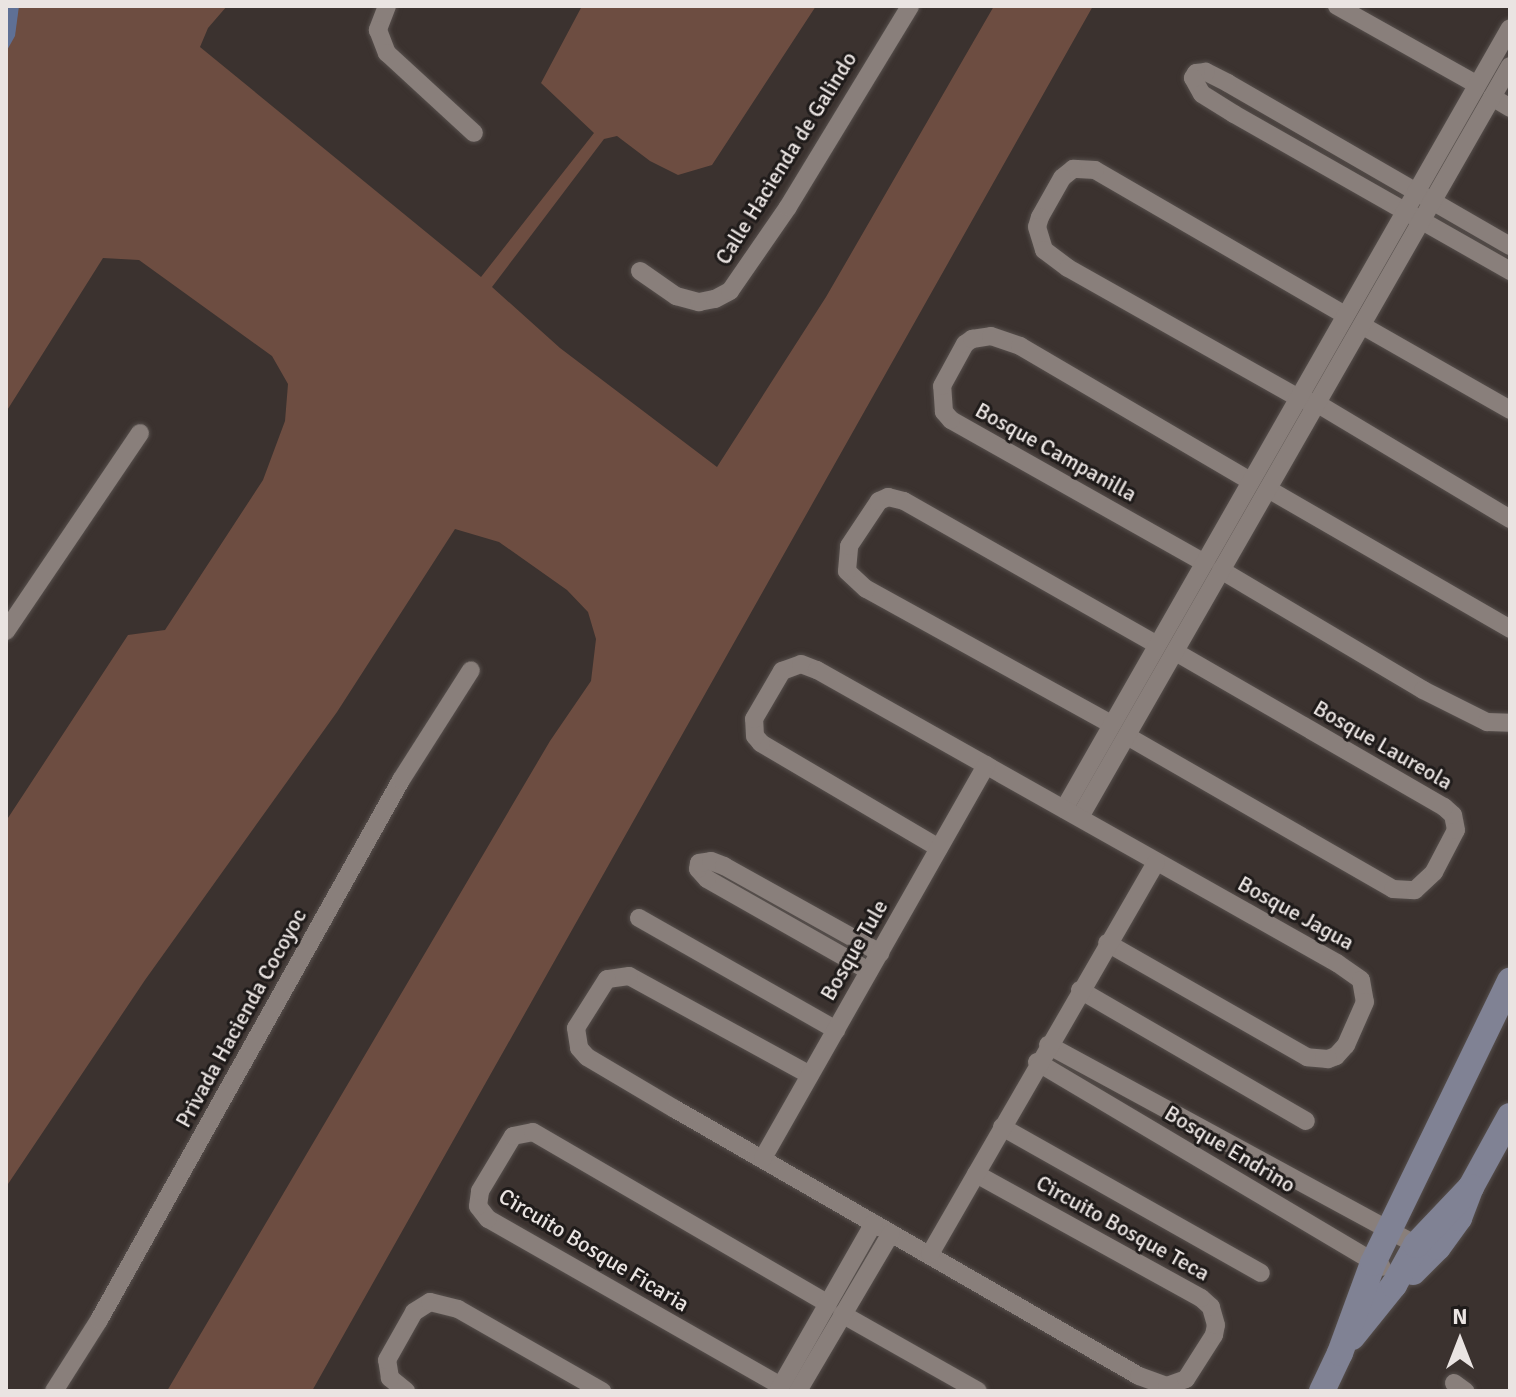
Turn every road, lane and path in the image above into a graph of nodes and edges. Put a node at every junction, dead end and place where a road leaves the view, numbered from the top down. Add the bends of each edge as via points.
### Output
1 (387, 6) edge
2 (910, 6) edge
3 (1337, 6) edge
4 (1510, 28) edge
5 (1510, 66) edge
6 (1476, 84) junction
7 (1492, 97) junction
8 (1510, 108) edge
9 (474, 133) dead end
10 (1415, 190) junction
11 (1433, 201) junction
12 (1404, 211) junction
13 (1424, 221) junction
14 (1510, 246) edge
15 (640, 271) dead end
16 (1510, 271) edge
17 (1345, 315) junction
18 (1363, 326) junction
19 (1299, 398) junction
20 (1318, 404) junction
21 (1510, 410) edge
22 (140, 433) dead end
23 (1250, 481) junction
24 (1268, 489) junction
25 (1510, 519) edge
26 (1203, 562) junction
27 (1221, 570) junction
28 (1510, 629) edge
29 (6, 631) edge
30 (1157, 645) junction
31 (1175, 652) junction
32 (471, 670) dead end
33 (1510, 723) edge
34 (1111, 724) junction
35 (1127, 736) junction
36 (986, 765) junction
37 (1072, 813) junction
38 (939, 848) junction
39 (1156, 862) junction
40 (639, 918) dead end
41 (1107, 943) junction
42 (880, 953) junction
43 (869, 971) junction
44 (1510, 981) edge
45 (1080, 990) junction
46 (836, 1030) junction
47 (1048, 1045) junction
48 (1037, 1062) junction
49 (810, 1075) junction
50 (1510, 1116) edge
51 (1306, 1121) dead end
52 (1002, 1127) junction
53 (763, 1158) junction
54 (976, 1174) junction
55 (1471, 1187) junction
56 (874, 1223) junction
57 (1388, 1229) junction
58 (891, 1233) junction
59 (1416, 1245) junction
60 (930, 1254) junction
61 (1373, 1263) junction
62 (1261, 1273) dead end
63 (1399, 1275) junction
64 (835, 1309) junction
65 (1340, 1353) junction
66 (786, 1389) edge
67 (54, 1391) edge
68 (406, 1391) edge
69 (602, 1391) edge
70 (978, 1391) edge
71 (1322, 1391) edge

1 - 9 street via 378,30 387,53
2 - 15 street, Calle Hacienda de Galindo via 788,207 730,291 699,302 676,296
3 - 6 street
4 - 6 street
5 - 7 street
6 - 10 street
7 - 8 street
7 - 11 street
10 - 11 street
10 - 12 street
10 - 12 street via 1228,83 1206,72 1193,78 1202,94
11 - 13 street
11 - 14 street
12 - 13 street
12 - 17 street
13 - 16 street
13 - 18 street
17 - 19 street
17 - 19 street via 1095,170 1073,169 1062,178 1040,217 1038,237 1044,250 1068,268
18 - 20 street
18 - 21 street
19 - 20 street
19 - 23 street
20 - 24 street
20 - 25 street
22 - 29 street
23 - 26 street
23 - 26 street, Bosque Campanilla via 1020,346 991,336 965,344 942,386 944,412 951,420
24 - 27 street
24 - 28 street
26 - 30 street
27 - 31 street
27 - 33 street via 1436,697 1487,722
30 - 34 street
30 - 34 street via 904,501 879,501 849,546 847,571 866,589
31 - 35 street
31 - 35 street, Bosque Laureola via 1444,807 1453,815 1456,830 1434,872 1415,890 1393,889
32 - 67 street, Privada Hacienda Cocoyoc via 401,780 107,1306
34 - 37 street
35 - 37 street
36 - 37 street, Bosque Jagua
36 - 38 street, Bosque Tule
36 - 38 street via 801,664 782,671 757,709 755,736 770,751
37 - 39 street, Bosque Jagua
38 - 42 street, Bosque Tule
39 - 41 street
39 - 41 street, Bosque Jagua via 1355,974 1364,987 1365,1002 1346,1045 1328,1059 1307,1057
40 - 46 street
41 - 45 street
42 - 43 street, Bosque Tule
42 - 43 street via 724,866 699,863 707,879
43 - 46 street, Bosque Tule
44 - 57 street
45 - 47 street
45 - 51 street
46 - 49 street, Bosque Tule
47 - 48 street
47 - 57 street, Bosque Endrino
48 - 52 street
48 - 61 street, Bosque Endrino
49 - 53 street, Bosque Tule
49 - 53 street via 629,976 607,979 580,1017 577,1040 587,1057
50 - 55 street
52 - 54 street
52 - 62 street
53 - 56 street
54 - 60 street
54 - 60 street, Circuito Bosque Teca via 1201,1298 1215,1315 1214,1335 1186,1379 1155,1384
55 - 59 street
55 - 63 street via 1459,1218 1438,1247 1411,1275
56 - 58 street
56 - 64 street
57 - 59 street, Bosque Endrino
57 - 61 street
58 - 60 street
58 - 64 street
59 - 63 street
61 - 63 street, Bosque Endrino
61 - 65 street
63 - 65 street
64 - 66 street
64 - 66 street, Circuito Bosque Ficaria via 533,1132 513,1136 480,1191 478,1206 488,1219
64 - 70 street, Circuito Bosque Ficaria
65 - 71 street
68 - 69 street via 390,1378 389,1352 414,1312 439,1302

